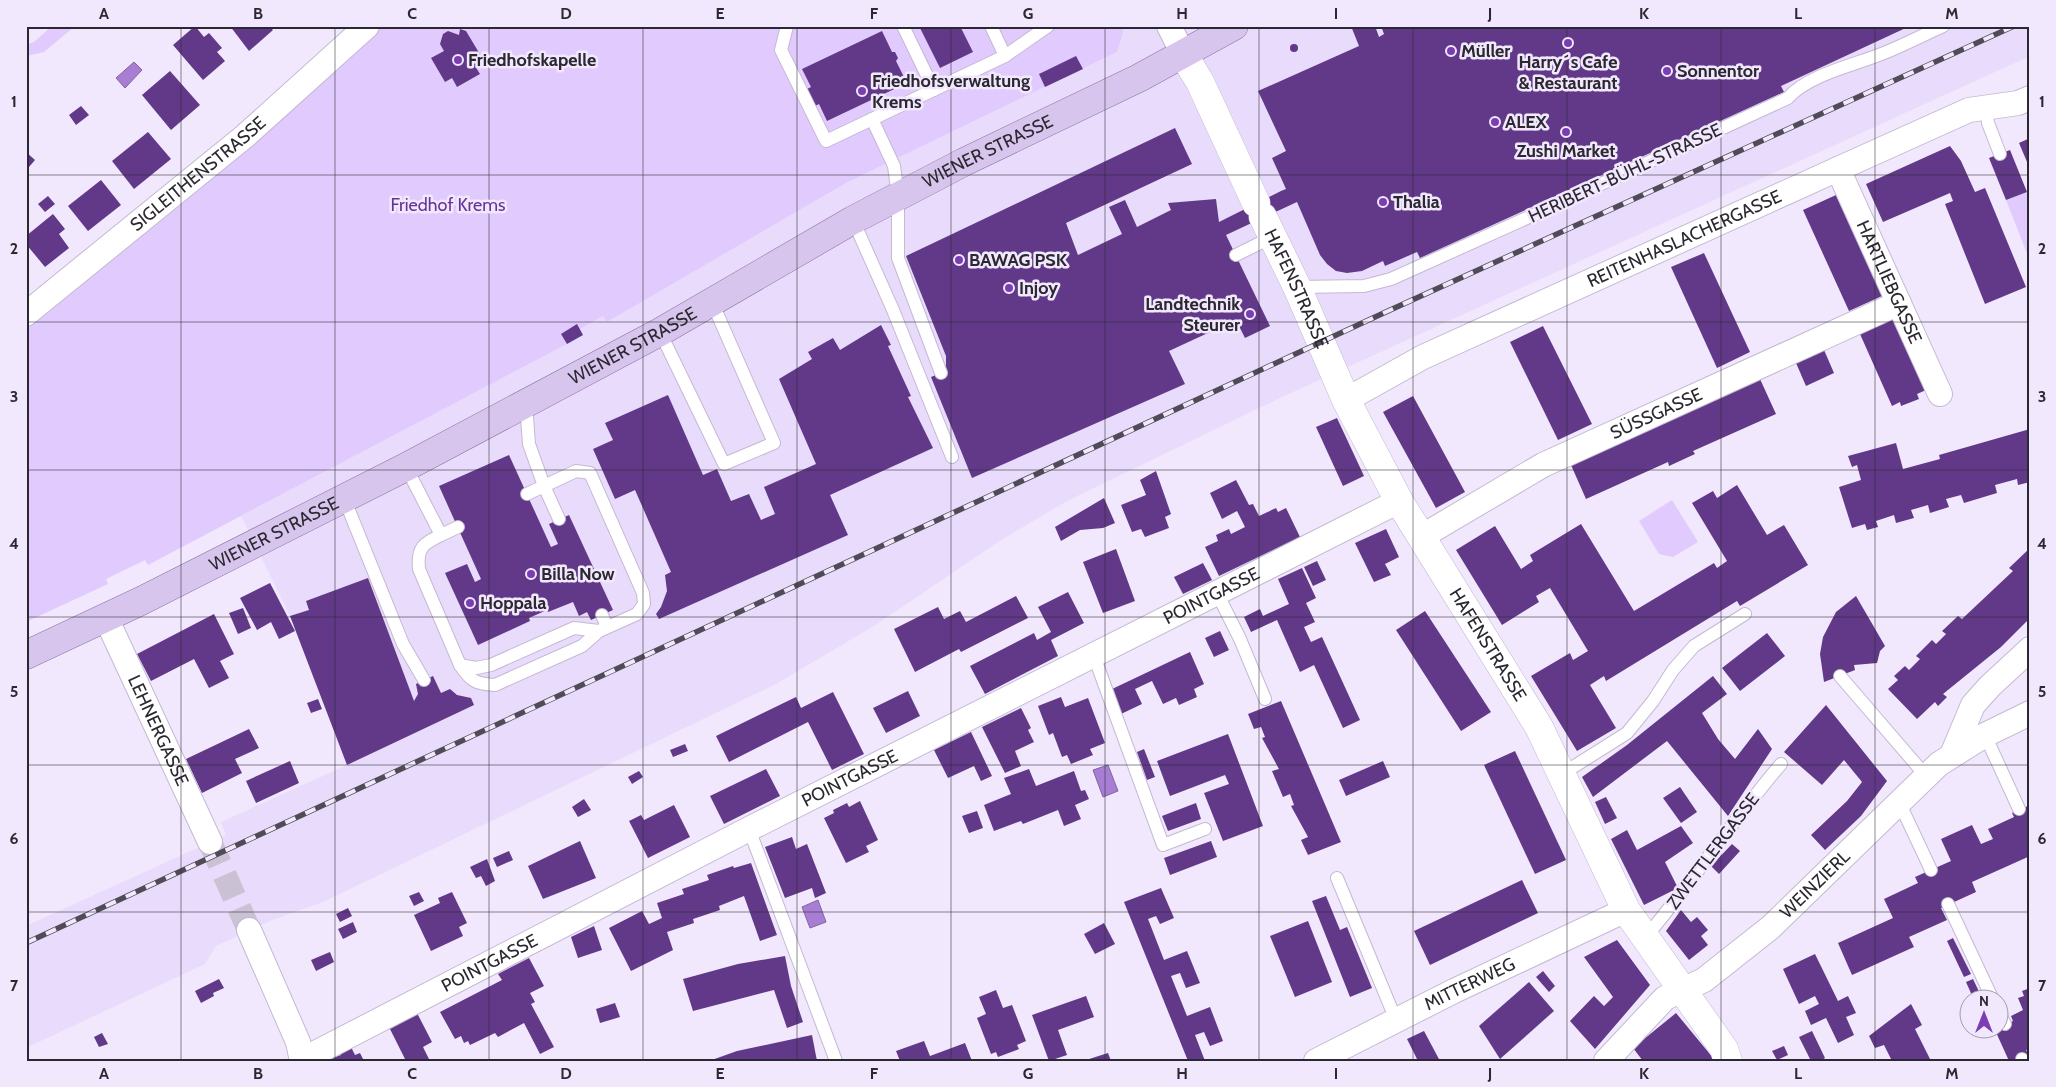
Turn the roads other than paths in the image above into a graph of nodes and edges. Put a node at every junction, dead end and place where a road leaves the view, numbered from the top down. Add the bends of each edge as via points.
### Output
1 (367, 26) edge
2 (787, 26) edge
3 (903, 26) edge
4 (992, 26) edge
5 (1048, 26) edge
6 (1169, 26) edge
7 (1234, 26) edge
8 (1943, 26) edge
9 (1183, 54) junction
10 (1005, 56) junction
11 (934, 90) junction
12 (2030, 98) edge
13 (1986, 108) junction
14 (872, 119) junction
15 (2000, 154) dead end
16 (1838, 169) junction
17 (898, 196) junction
18 (1264, 219) junction
19 (853, 220) junction
20 (1236, 255) dead end
21 (1297, 287) junction
22 (712, 302) junction
23 (1899, 303) junction
24 (26, 314) edge
25 (660, 332) junction
26 (941, 373) dead end
27 (1940, 394) dead end
28 (1346, 400) junction
29 (526, 404) junction
30 (952, 458) dead end
31 (406, 467) junction
32 (544, 486) junction
33 (527, 494) dead end
34 (344, 498) junction
35 (1399, 501) junction
36 (559, 519) dead end
37 (458, 527) dead end
38 (441, 535) junction
39 (1421, 537) junction
40 (1217, 593) junction
41 (1745, 614) dead end
42 (602, 615) dead end
43 (106, 618) junction
44 (603, 629) junction
45 (2028, 652) edge
46 (26, 655) edge
47 (1094, 656) junction
48 (460, 665) junction
49 (1840, 676) dead end
50 (424, 680) dead end
51 (1264, 699) dead end
52 (2030, 713) edge
53 (1985, 736) junction
54 (1952, 755) junction
55 (1781, 764) dead end
56 (1562, 774) junction
57 (1926, 776) junction
58 (1899, 802) junction
59 (2019, 809) dead end
60 (749, 829) junction
61 (1205, 829) dead end
62 (210, 842) tunnel mouth
63 (1931, 870) dead end
64 (1337, 878) dead end
65 (1948, 904) dead end
66 (1626, 910) junction
67 (249, 930) tunnel mouth
68 (1645, 938) junction
69 (1683, 990) junction
70 (1988, 990) edge
71 (1396, 1020) junction
72 (302, 1060) edge
73 (836, 1061) edge
74 (1316, 1061) edge
75 (1606, 1061) edge
76 (1728, 1061) edge

1 - 24 street, SIGLEITHENSTRASSE via 245,136
2 - 14 lane via 781,50 826,142
3 - 11 lane
4 - 10 lane
5 - 10 lane
6 - 9 street
7 - 9 main road, WIENER STRASSE
8 - 21 lane, HERIBERT-BÜHL-STRASSE via 1793,86 1788,98 1537,210 1422,266 1364,286
9 - 17 main road, WIENER STRASSE
9 - 18 street, HAFENSTRASSE via 1200,82
10 - 11 lane
11 - 14 lane
12 - 13 street, REITENHASLACHERGASSE
13 - 15 lane
13 - 16 street, REITENHASLACHERGASSE via 1970,110
14 - 17 lane via 894,166
16 - 23 street, HARTLIEBGASSE
16 - 28 street, REITENHASLACHERGASSE via 1432,353
17 - 19 main road, WIENER STRASSE
17 - 26 lane via 898,258
18 - 20 lane
18 - 21 street, HAFENSTRASSE
19 - 22 main road, WIENER STRASSE
19 - 30 lane
21 - 28 street, HAFENSTRASSE
22 - 25 main road, WIENER STRASSE
22 - 25 lane via 774,443 724,464
23 - 27 street, HARTLIEBGASSE
23 - 39 street, SÜSSGASSE via 1544,465
25 - 29 main road, WIENER STRASSE
28 - 35 street, HAFENSTRASSE
29 - 31 main road, WIENER STRASSE
29 - 32 lane via 529,444
31 - 34 main road, WIENER STRASSE
31 - 38 lane
32 - 33 lane
32 - 36 lane
32 - 44 lane via 576,471 590,473 643,593 644,604 637,614
34 - 43 main road, WIENER STRASSE
34 - 50 lane via 404,644
35 - 39 street, HAFENSTRASSE
35 - 40 street, POINTGASSE
37 - 38 lane
38 - 48 lane via 424,543 418,555 419,568
39 - 56 street, HAFENSTRASSE via 1517,689
40 - 47 street, POINTGASSE
40 - 51 lane
41 - 56 lane via 1694,646 1628,733
42 - 44 lane
43 - 46 main road, WIENER STRASSE
43 - 62 street, LEHNERGASSE
44 - 48 lane via 574,628 491,665 476,668
44 - 48 lane via 582,646 495,685 469,679
45 - 54 street via 1973,705
47 - 60 street, POINTGASSE
47 - 61 lane via 1164,845
49 - 57 lane
52 - 53 street, WEINZIERL
53 - 54 street, WEINZIERL
53 - 59 lane
54 - 57 street, WEINZIERL
55 - 68 lane, ZWETTLERGASSE via 1685,891
56 - 66 street, HAFENSTRASSE
57 - 58 street, WEINZIERL
58 - 63 lane
58 - 69 street, WEINZIERL via 1771,927 1709,976
60 - 72 street, POINTGASSE
60 - 73 lane
64 - 71 lane
65 - 70 lane
66 - 68 street, HAFENSTRASSE
66 - 71 street, MITTERWEG
67 - 72 street via 298,1042
68 - 69 street, HAFENSTRASSE
69 - 75 street, WEINZIERL via 1662,1002
69 - 76 street, HAFENSTRASSE via 1724,1049
71 - 74 street, MITTERWEG

